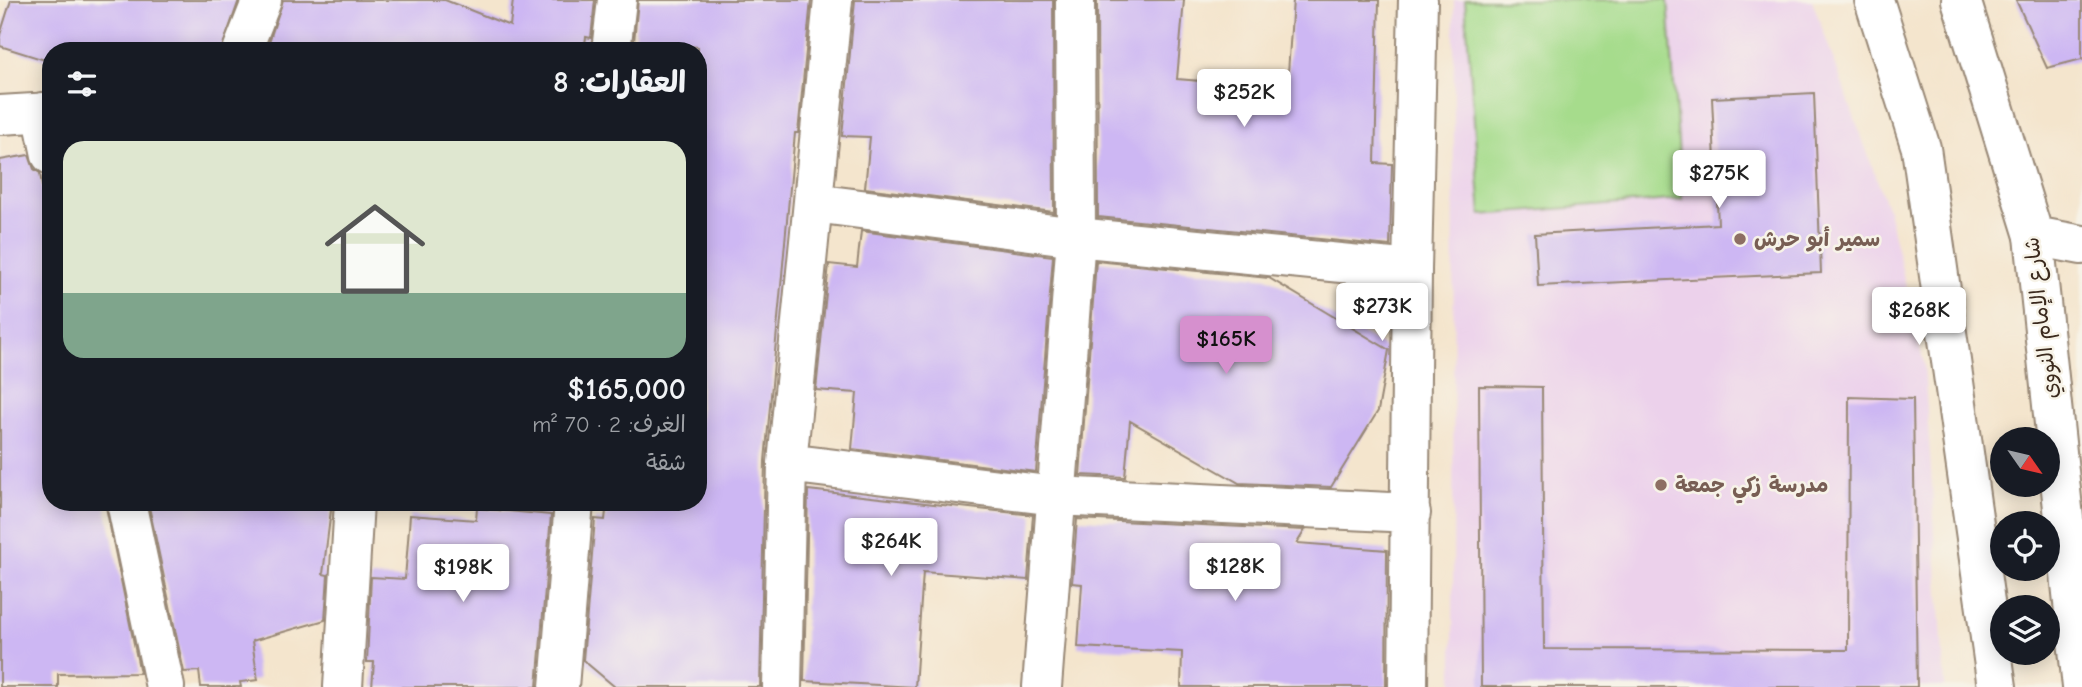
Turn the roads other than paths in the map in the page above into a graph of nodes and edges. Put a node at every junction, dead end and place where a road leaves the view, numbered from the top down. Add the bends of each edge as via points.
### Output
1 (262, 0) edge
2 (617, 0) edge
3 (833, 0) edge
4 (1075, 0) edge
5 (1418, 0) edge
6 (1874, 0) edge
7 (1961, 0) edge
8 (246, 42) edge
9 (612, 42) edge
10 (42, 112) edge
11 (0, 115) edge
12 (814, 203) junction
13 (2034, 236) junction
14 (1076, 237) junction
15 (2082, 245) edge
16 (1412, 270) junction
17 (787, 463) junction
18 (1056, 496) junction
19 (127, 511) edge
20 (353, 511) edge
21 (573, 511) edge
22 (1411, 513) junction
23 (165, 687) edge
24 (343, 687) edge
25 (559, 687) edge
26 (782, 687) edge
27 (1042, 687) edge
28 (1408, 687) edge
29 (1997, 687) edge
30 (2082, 687) edge

1 - 8 street
2 - 9 street
3 - 12 street
4 - 14 street
5 - 16 street
6 - 29 street via 1921,148
7 - 13 street, شارع الإمام النووي
10 - 11 street
12 - 14 street
12 - 17 street
13 - 15 street
13 - 30 street, شارع الإمام النووي
14 - 16 street
14 - 18 street
16 - 22 street
17 - 18 street
17 - 26 street
18 - 22 street
18 - 27 street
19 - 23 street
20 - 24 street
21 - 25 street
22 - 28 street

